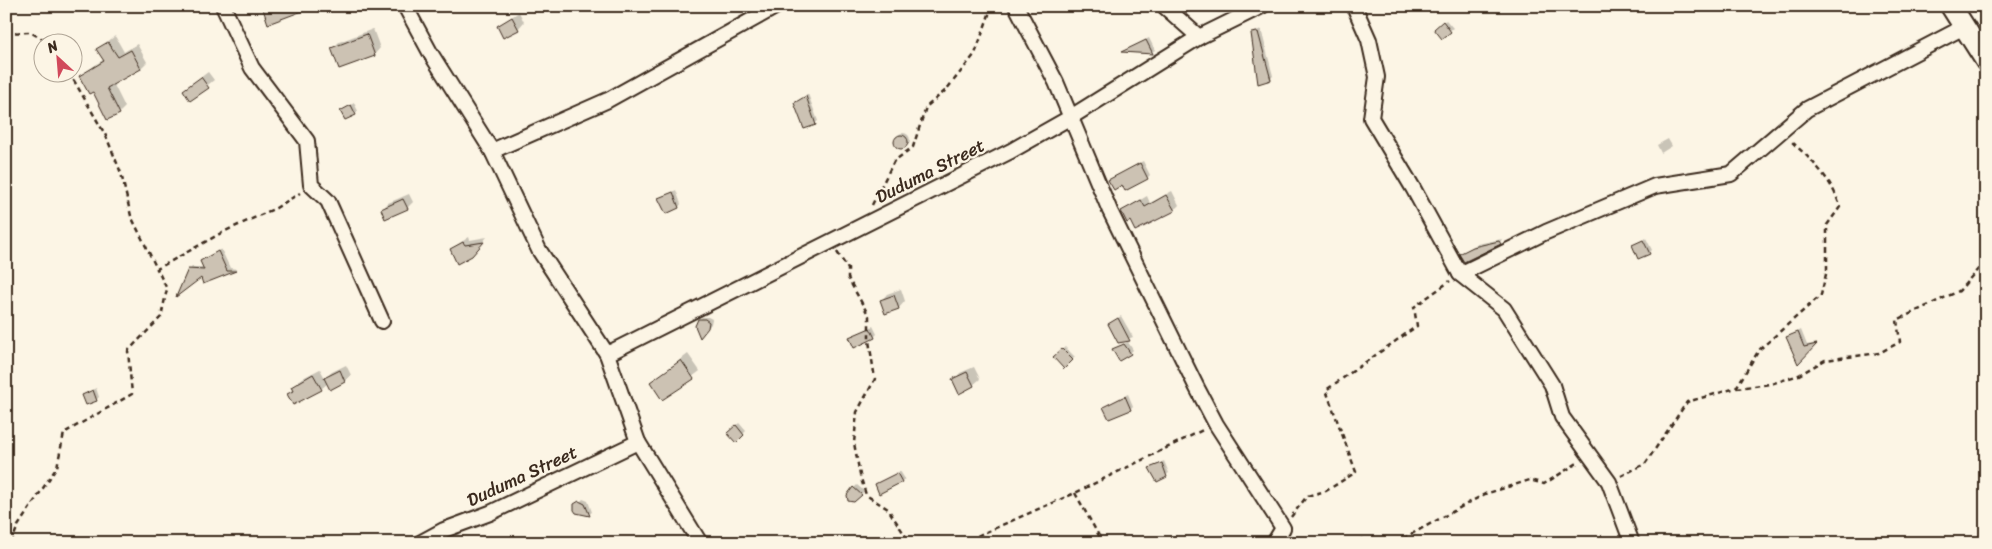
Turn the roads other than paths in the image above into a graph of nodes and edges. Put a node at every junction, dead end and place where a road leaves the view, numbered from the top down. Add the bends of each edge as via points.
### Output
1 (223, 6) edge
2 (405, 6) edge
3 (777, 6) edge
4 (1016, 6) edge
5 (1164, 6) edge
6 (1262, 6) edge
7 (1354, 6) edge
8 (1951, 6) edge
9 (1964, 27) junction
10 (1199, 37) junction
11 (1986, 61) edge
12 (1071, 117) junction
13 (492, 150) junction
14 (1460, 274) junction
15 (382, 321) dead end
16 (607, 354) junction
17 (638, 442) junction
18 (420, 543) edge
19 (700, 543) edge
20 (1274, 543) edge
21 (1632, 543) edge

1 - 15 street via 252,68 307,141 312,185 328,201
2 - 13 street via 431,54
3 - 13 street via 608,100
4 - 12 street
5 - 10 street
6 - 10 street, Duduma Street
7 - 14 street via 1369,40 1377,77 1371,118
8 - 9 street
9 - 11 street
9 - 14 street via 1807,110 1731,174 1655,186 1546,232
10 - 12 street, Duduma Street
12 - 16 street, Duduma Street via 1011,151
12 - 20 street via 1110,211 1216,424 1283,528
13 - 16 street via 539,250
14 - 21 street via 1504,309 1552,384 1562,417 1609,482
16 - 17 street
17 - 18 street, Duduma Street
17 - 19 street

